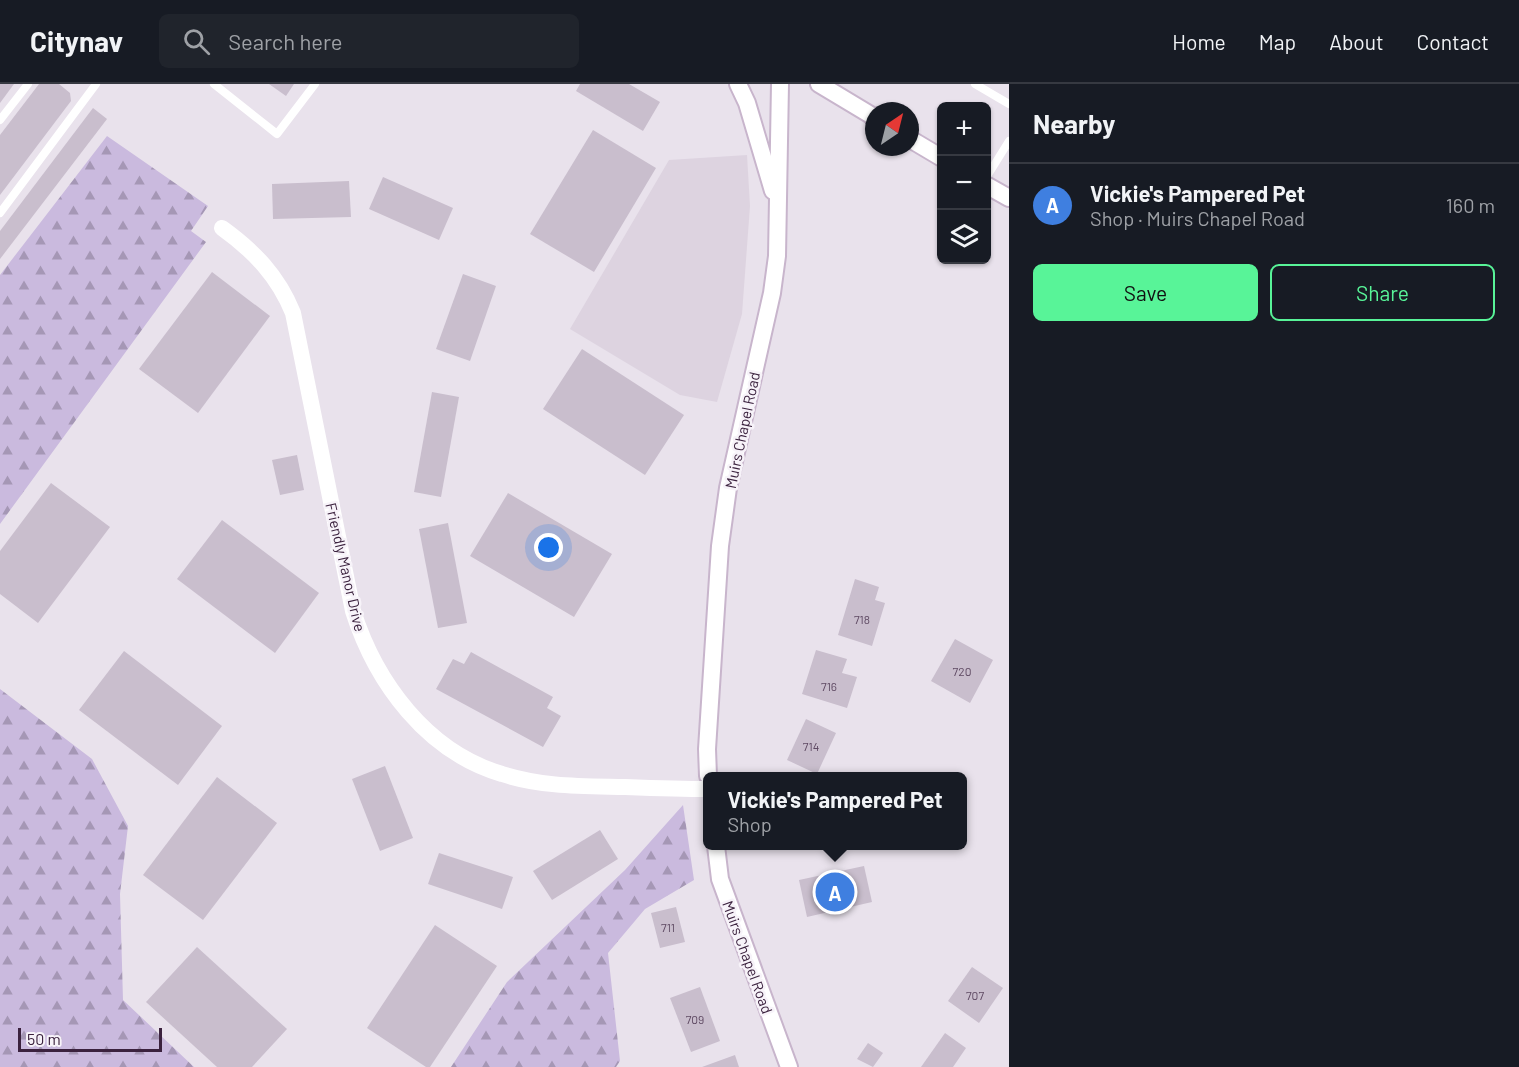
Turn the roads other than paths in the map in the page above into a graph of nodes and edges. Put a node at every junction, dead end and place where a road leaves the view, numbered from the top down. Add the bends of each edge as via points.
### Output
1 (27, 84) edge
2 (96, 84) edge
3 (214, 84) edge
4 (315, 84) edge
5 (738, 84) edge
6 (780, 84) edge
7 (819, 84) edge
8 (975, 84) edge
9 (1009, 104) edge
10 (865, 112) edge
11 (0, 120) edge
12 (1009, 141) edge
13 (919, 144) edge
14 (939, 156) edge
15 (991, 171) edge
16 (991, 187) edge
17 (1009, 198) edge
18 (778, 209) junction
19 (0, 213) edge
20 (222, 228) dead end
21 (708, 772) edge
22 (703, 789) edge
23 (716, 850) edge
24 (789, 1067) edge

1 - 11 lane
2 - 19 lane
3 - 4 lane via 277,134
5 - 18 main road
6 - 18 main road, Muirs Chapel Road
7 - 10 main road
8 - 9 lane
12 - 15 lane
13 - 14 main road
16 - 17 main road
18 - 21 main road, Muirs Chapel Road via 772,293 742,419 720,546
20 - 22 main road, Friendly Manor Drive via 243,243 273,275 293,313 353,611 371,659 405,709 451,748 501,774 551,784
23 - 24 main road, Muirs Chapel Road via 720,879

